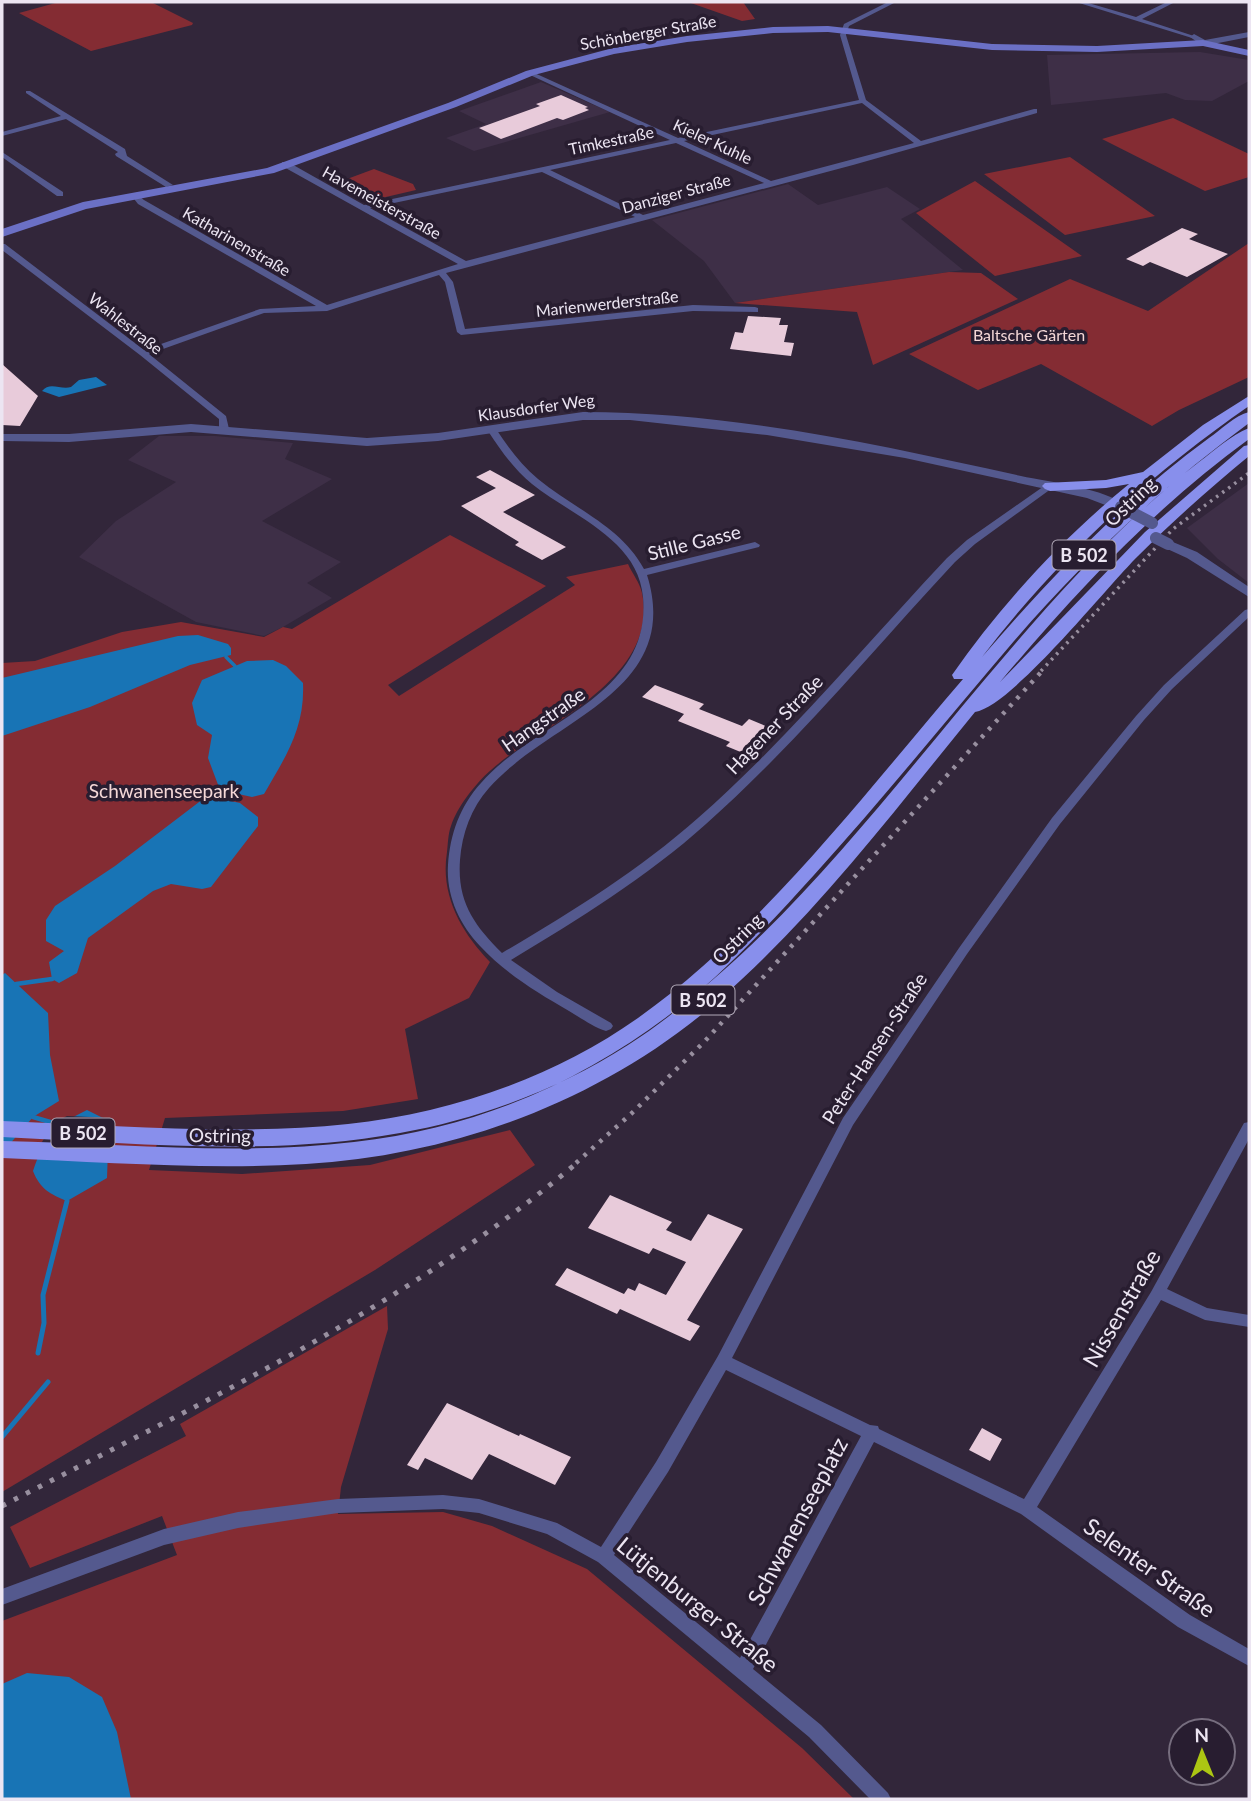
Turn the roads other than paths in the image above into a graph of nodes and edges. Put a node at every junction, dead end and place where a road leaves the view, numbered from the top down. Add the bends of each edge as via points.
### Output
1 (879, 2) edge
2 (1079, 2) edge
3 (1172, 2) edge
4 (890, 3) edge
5 (1137, 19) junction
6 (844, 30) junction
7 (1249, 35) edge
8 (1198, 40) junction
9 (1216, 41) junction
10 (1249, 52) edge
11 (530, 73) junction
12 (28, 92) dead end
13 (863, 101) junction
14 (1034, 111) dead end
15 (65, 117) junction
16 (2, 134) edge
17 (678, 140) junction
18 (919, 144) junction
19 (2, 154) edge
20 (285, 164) junction
21 (543, 169) junction
22 (769, 183) junction
23 (169, 185) junction
24 (60, 194) dead end
25 (135, 195) junction
26 (365, 207) junction
27 (641, 217) junction
28 (2, 233) edge
29 (2, 246) edge
30 (465, 264) junction
31 (441, 272) junction
32 (305, 296) junction
33 (327, 308) junction
34 (755, 310) dead end
35 (264, 311) junction
36 (143, 353) junction
37 (1249, 400) edge
38 (1249, 416) edge
39 (224, 429) junction
40 (493, 430) junction
41 (1249, 432) edge
42 (2, 438) edge
43 (1249, 449) edge
44 (1152, 474) junction
45 (1050, 486) junction
46 (1114, 509) junction
47 (1159, 533) junction
48 (755, 545) dead end
49 (641, 573) junction
50 (1249, 593) edge
51 (1249, 612) edge
52 (965, 714) junction
53 (940, 716) junction
54 (501, 960) junction
55 (606, 1026) dead end
56 (1249, 1127) edge
57 (2, 1129) edge
58 (161, 1147) junction
59 (2, 1150) edge
60 (1159, 1292) junction
61 (1249, 1321) edge
62 (723, 1361) junction
63 (872, 1431) junction
64 (1027, 1509) junction
65 (604, 1557) junction
66 (2, 1597) edge
67 (1249, 1658) edge
68 (743, 1670) junction
69 (882, 1799) edge

1 - 4 street
2 - 5 street
3 - 5 street
4 - 6 street via 854,20
5 - 8 street
6 - 8 main road, Schönberger Straße via 992,47 1097,49
6 - 11 main road, Schönberger Straße via 774,30 687,39 613,51
6 - 13 street
7 - 8 street, Schönberger Straße
7 - 9 street
7 - 10 street via 1242,41
8 - 9 main road
8 - 10 main road, Schönberger Straße
9 - 10 main road
11 - 17 street, Kieler Kuhle
11 - 20 main road, Schönberger Straße
12 - 15 street
13 - 17 street, Timkestraße
13 - 18 street
14 - 18 street, Danziger Straße
15 - 16 street
15 - 23 street
17 - 21 street, Timkestraße
17 - 22 street, Kieler Kuhle
18 - 22 street, Danziger Straße
19 - 24 street
20 - 23 main road, Schönberger Straße
20 - 25 main road, Schönberger Straße via 252,175
20 - 26 street, Havemeisterstraße
21 - 26 street, Timkestraße
21 - 27 street
22 - 27 street, Danziger Straße
23 - 25 main road, Schönberger Straße
25 - 28 main road, Schönberger Straße via 62,211
25 - 32 street, Katharinenstraße
26 - 30 street, Havemeisterstraße
27 - 30 street, Danziger Straße
29 - 36 street, Wahlestraße
30 - 31 street, Danziger Straße
31 - 33 street, Danziger Straße
31 - 34 street, Marienwerderstraße via 449,282 461,332 693,308
32 - 33 street, Katharinenstraße
32 - 35 street
33 - 35 street, Danziger Straße
35 - 36 street
36 - 39 street, Wahlestraße via 223,418
37 - 44 highway
38 - 53 highway, Ostring / B 502 via 1166,480 1094,545
39 - 40 street, Klausdorfer Weg via 367,442
39 - 42 street, Klausdorfer Weg
40 - 45 street, Klausdorfer Weg via 594,416 692,422 905,454
40 - 49 street, Hangstraße via 513,461 538,484 595,520 626,550
41 - 52 highway, Ostring / B 502 via 1154,508 1093,568
43 - 47 highway
44 - 45 highway via 1106,484
44 - 46 highway
45 - 46 street, Klausdorfer Weg
45 - 54 street, Hagener Straße via 950,561 757,770 700,823 623,883
46 - 47 street, Klausdorfer Weg
46 - 53 highway via 1000,622 960,676
47 - 50 street, Klausdorfer Weg
47 - 52 highway via 1093,592 998,695
48 - 49 street, Stille Gasse
49 - 54 street, Hangstraße via 649,616 646,638 630,668 601,699 498,772 460,822 450,867 458,907
51 - 62 street, Peter-Hansen-Straße via 1140,718 1056,821 963,951 848,1122
52 - 58 highway, Ostring / B 502 via 837,867 764,944 676,1023 603,1072 506,1115 407,1142 297,1157
53 - 58 highway, Ostring / B 502 via 751,930 658,1013 592,1056 497,1098 403,1125 299,1138
54 - 55 street, Hangstraße
56 - 60 street, Nissenstraße
57 - 58 highway, Ostring / B 502
58 - 59 highway, Ostring / B 502
60 - 61 street via 1205,1314
60 - 64 street, Nissenstraße
62 - 63 street, Schwanenseeplatz
62 - 65 street, Peter-Hansen-Straße
63 - 64 street, Schwanenseeplatz
63 - 68 street, Schwanenseeplatz
64 - 67 street, Selenter Straße via 1184,1621
65 - 66 street, Lütjenburger Straße via 551,1528 479,1506 443,1502 338,1506 238,1520 164,1537
65 - 68 street, Lütjenburger Straße
68 - 69 street, Lütjenburger Straße via 815,1731

